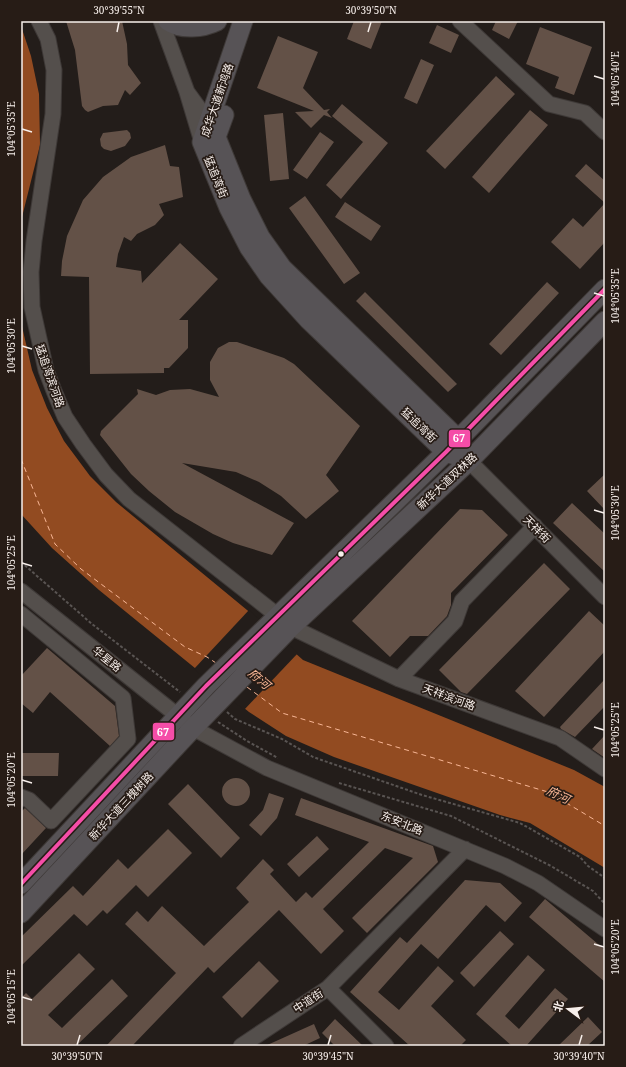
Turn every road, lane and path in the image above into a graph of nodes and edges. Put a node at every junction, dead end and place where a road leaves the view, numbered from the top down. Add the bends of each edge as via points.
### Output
1 (39, 21) edge
2 (161, 21) edge
3 (168, 21) edge
4 (217, 21) edge
5 (243, 21) edge
6 (256, 21) edge
7 (460, 21) edge
8 (187, 92) junction
9 (605, 132) edge
10 (209, 134) junction
11 (605, 288) edge
12 (605, 322) edge
13 (452, 445) junction
14 (469, 461) junction
15 (535, 526) junction
16 (21, 562) edge
17 (21, 590) edge
18 (605, 597) edge
19 (21, 614) edge
20 (281, 625) junction
21 (399, 678) junction
22 (191, 702) junction
23 (215, 706) junction
24 (177, 716) junction
25 (193, 728) junction
26 (281, 759) dead end
27 (605, 769) edge
28 (336, 782) dead end
29 (21, 797) edge
30 (465, 849) junction
31 (605, 878) edge
32 (21, 884) edge
33 (605, 904) edge
34 (21, 913) edge
35 (605, 929) edge
36 (328, 988) junction
37 (241, 1046) edge
38 (386, 1046) edge

1 - 20 street, 猛追湾滨河路 via 48,39 54,70 53,114 34,241 31,272 32,307 39,344 54,391 65,417 83,444 106,475 129,499
2 - 8 street, 猛追湾街
3 - 4 main road via 184,27 212,24
5 - 10 main road, 成华大道新鸿路
6 - 10 main road, 成华大道新鸿路
7 - 9 street via 549,104 585,113
8 - 10 street, 猛追湾街
8 - 10 street, 猛追湾街
10 - 13 main road, 猛追湾街 via 260,237 282,268
11 - 13 main road, 新华大道双林路
12 - 14 main road, 新华大道双林路
13 - 14 main road, 猛追湾街
13 - 20 main road, 新华大道双林路
14 - 15 street, 天祥街
14 - 20 main road, 新华大道双林路
15 - 18 street, 天祥街
15 - 21 street via 462,601 455,621
16 - 22 path via 92,624
17 - 24 street, 华星路
19 - 29 street via 123,698 128,739 51,821 29,800
20 - 21 street, 天祥滨河路
20 - 22 main road, 新华大道三槐树路 via 206,686
20 - 23 main road, 新华大道三槐树路
21 - 27 street, 天祥滨河路 via 560,738
22 - 24 main road, 新华大道三槐树路
23 - 25 main road, 新华大道三槐树路
23 - 26 path via 246,741
23 - 31 path via 235,719 282,739 313,756 422,795 520,823 580,857
24 - 25 street, 华星路
24 - 32 main road, 新华大道三槐树路
25 - 30 street, 东安北路 via 267,768
25 - 34 main road, 新华大道三槐树路
28 - 33 path via 451,816 552,866 593,891
30 - 35 street, 东安北路 via 538,883
30 - 36 street
36 - 37 street, 中道街
36 - 38 street, 中道街

